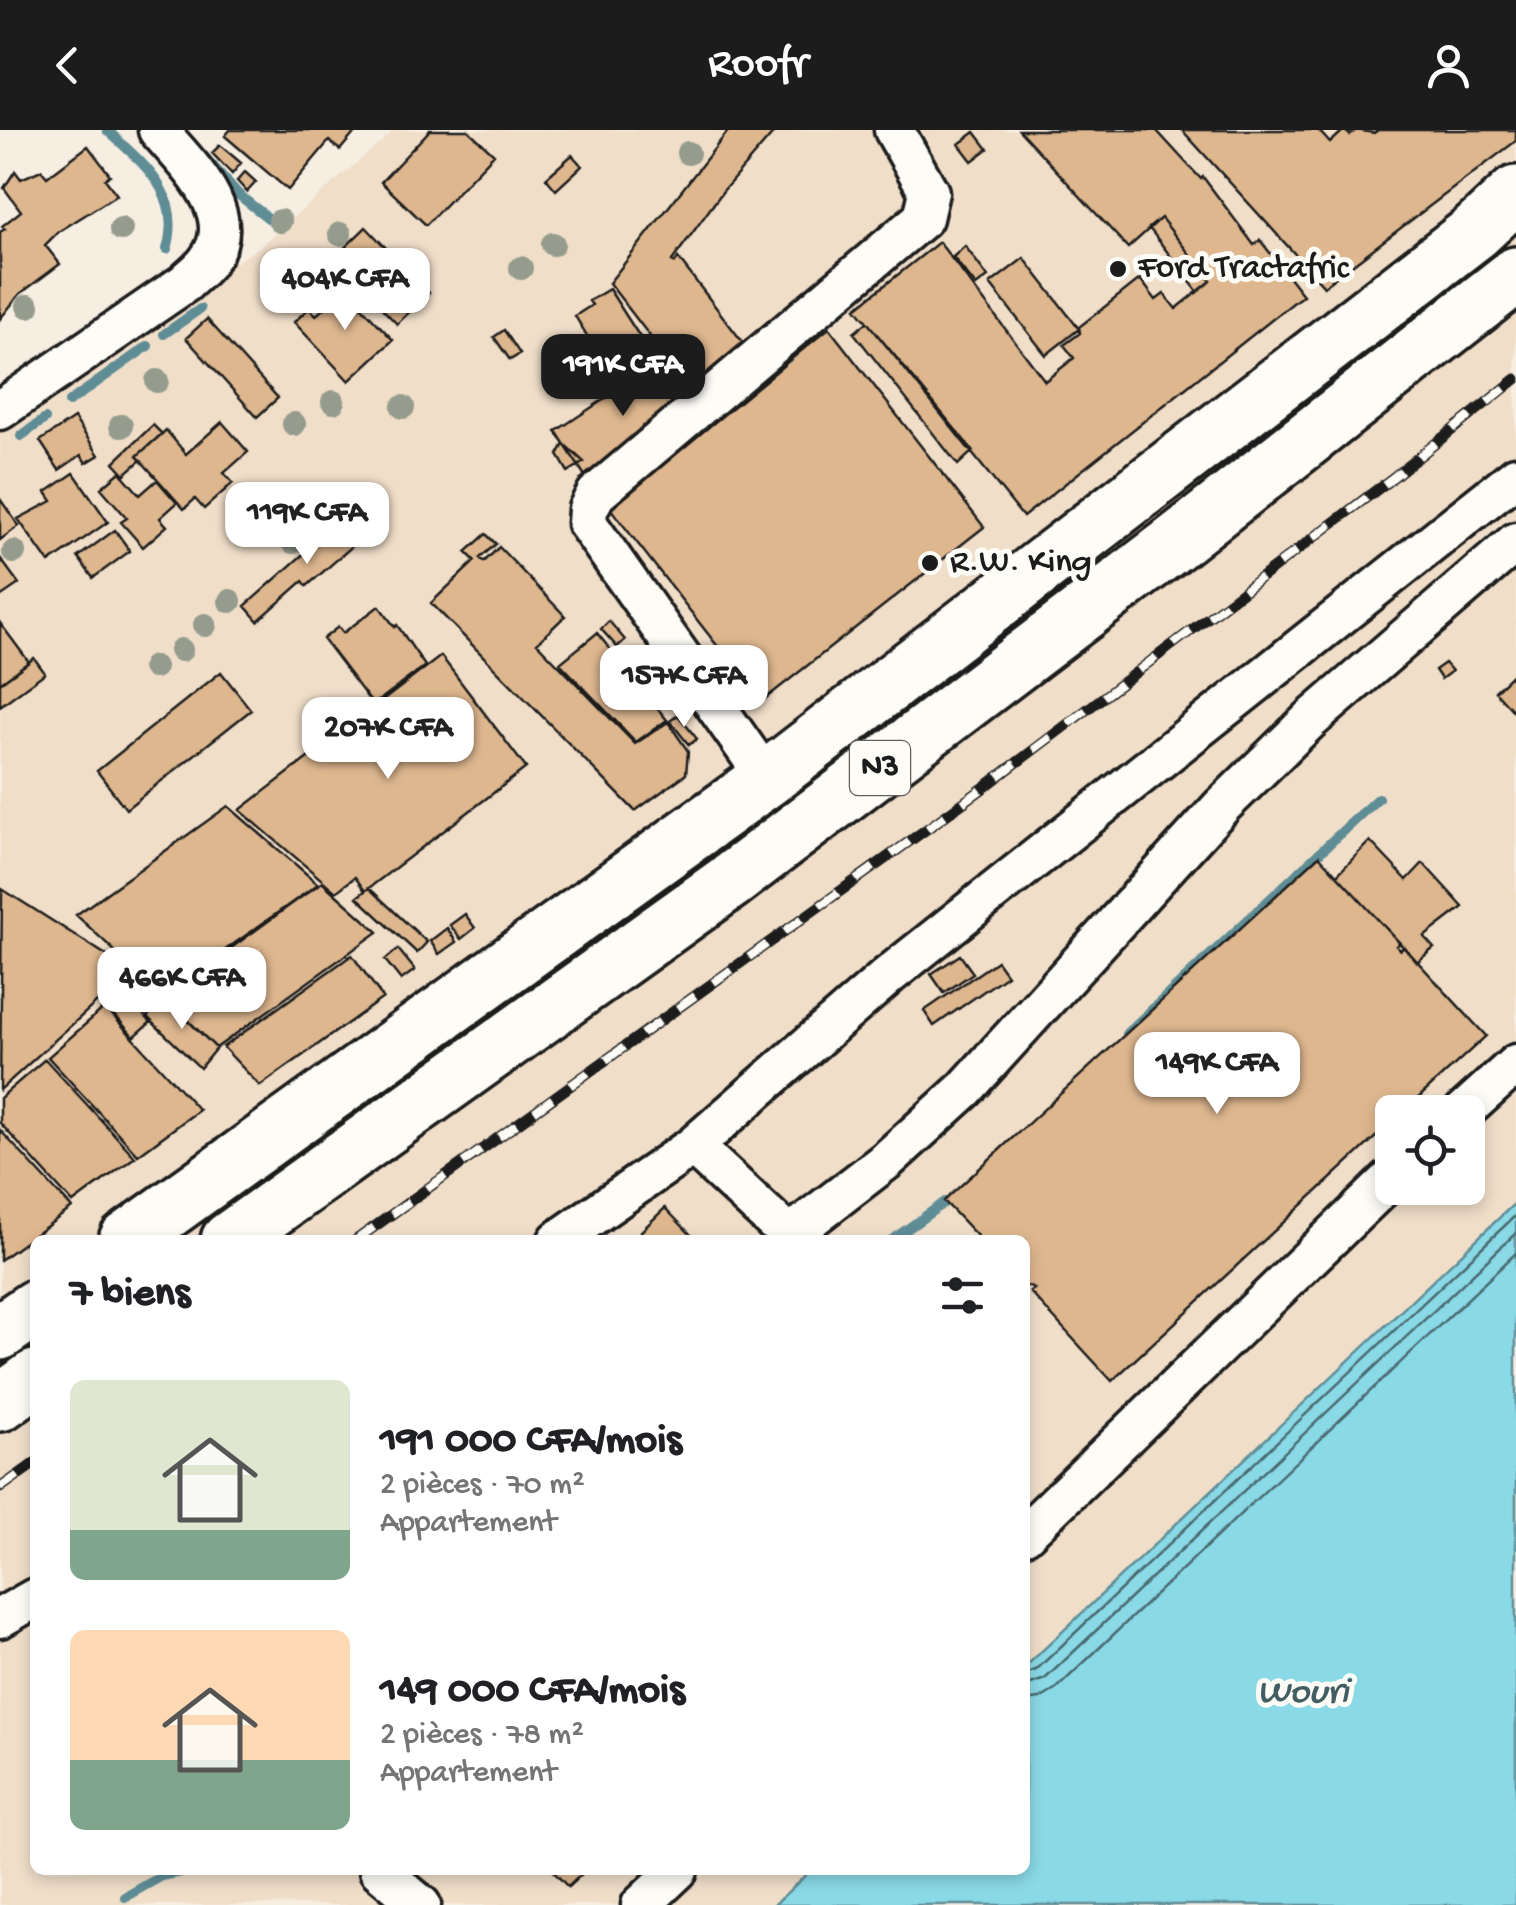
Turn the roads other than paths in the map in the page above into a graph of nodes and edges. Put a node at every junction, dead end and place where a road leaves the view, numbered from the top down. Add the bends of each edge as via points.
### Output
1 (158, 130) edge
2 (894, 130) edge
3 (1516, 194) edge
4 (1516, 275) edge
5 (0, 410) edge
6 (1516, 476) edge
7 (1516, 542) edge
8 (766, 779) junction
9 (1516, 1064) edge
10 (1482, 1095) edge
11 (693, 1146) junction
12 (1375, 1194) edge
13 (135, 1235) edge
14 (236, 1235) edge
15 (565, 1235) edge
16 (786, 1235) edge
17 (793, 1235) edge
18 (30, 1311) edge
19 (0, 1332) edge
20 (30, 1382) edge
21 (0, 1403) edge
22 (1030, 1529) edge
23 (30, 1601) edge
24 (0, 1618) edge
25 (384, 1875) edge
26 (673, 1875) edge
27 (421, 1905) edge
28 (642, 1905) edge

1 - 5 street via 213,196 220,226 210,258
2 - 8 street via 929,192 923,218 596,494 588,510 587,523
3 - 8 highway, N3
4 - 14 highway, N3 via 730,882
6 - 11 street via 889,975
7 - 17 street via 1310,720 965,1089
8 - 13 highway, N3
9 - 10 street
11 - 15 street
11 - 16 street
12 - 22 street
18 - 19 highway
20 - 21 highway
23 - 24 street
25 - 27 street
26 - 28 street

